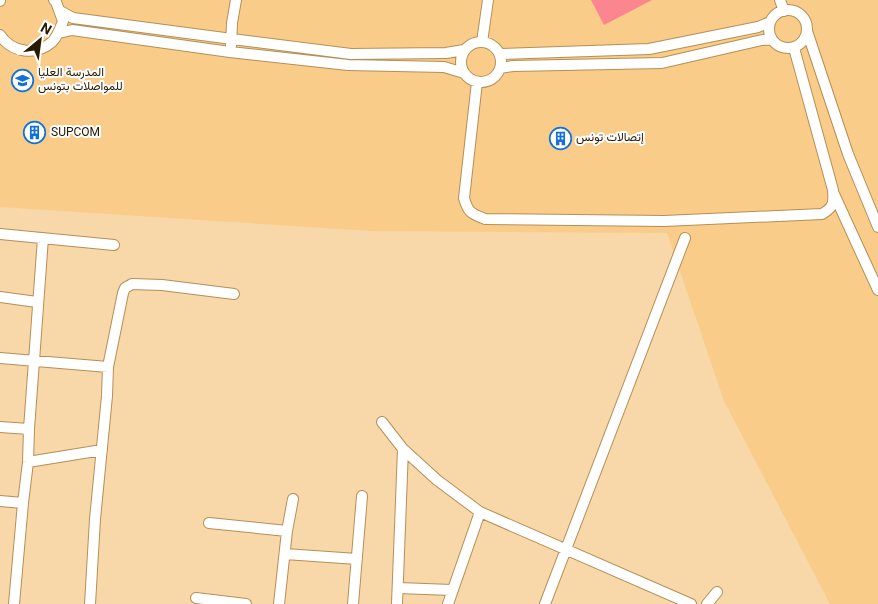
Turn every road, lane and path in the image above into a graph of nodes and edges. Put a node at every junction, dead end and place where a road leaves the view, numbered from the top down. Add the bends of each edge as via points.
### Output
1 (54, 0) edge
2 (236, 0) edge
3 (488, 0) edge
4 (780, 0) edge
5 (60, 11) junction
6 (784, 11) junction
7 (770, 22) junction
8 (807, 32) junction
9 (59, 33) junction
10 (0, 35) edge
11 (232, 39) junction
12 (772, 39) junction
13 (482, 42) junction
14 (794, 48) junction
15 (464, 50) junction
16 (230, 52) junction
17 (500, 54) junction
18 (500, 68) junction
19 (464, 73) junction
20 (477, 82) junction
21 (833, 190) junction
22 (878, 227) edge
23 (0, 234) edge
24 (43, 238) junction
25 (685, 238) dead end
26 (114, 246) dead end
27 (878, 290) edge
28 (234, 294) dead end
29 (0, 297) edge
30 (38, 302) junction
31 (0, 358) edge
32 (34, 361) junction
33 (108, 367) junction
34 (382, 422) dead end
35 (0, 427) edge
36 (29, 429) junction
37 (403, 449) junction
38 (102, 450) junction
39 (28, 462) junction
40 (362, 496) dead end
41 (293, 499) dead end
42 (0, 501) edge
43 (22, 503) junction
44 (480, 512) junction
45 (209, 523) dead end
46 (287, 532) junction
47 (567, 549) junction
48 (285, 554) junction
49 (357, 559) junction
50 (398, 588) junction
51 (452, 590) junction
52 (717, 592) dead end
53 (196, 598) dead end
54 (14, 604) edge
55 (90, 604) edge
56 (246, 604) edge
57 (279, 604) edge
58 (353, 604) edge
59 (396, 604) edge
60 (448, 604) edge
61 (545, 604) edge
62 (691, 604) edge
63 (707, 604) edge

1 - 5 street
2 - 11 street
3 - 13 street
4 - 6 street
5 - 9 street via 63,21
5 - 11 street via 73,18
6 - 7 street
6 - 8 street via 802,16
7 - 12 street
7 - 17 street via 649,49
8 - 14 street
8 - 22 street via 848,154
9 - 10 street via 43,48 26,52 12,47
9 - 16 street via 72,30
11 - 15 street via 350,54
11 - 16 street
12 - 14 street via 777,45
12 - 18 street via 662,62
13 - 15 street via 471,44
13 - 17 street via 490,44
14 - 21 street
15 - 19 street via 461,58
16 - 19 street via 348,65 444,67
17 - 18 street
18 - 20 street via 491,79
19 - 20 street
20 - 21 street via 464,198 466,207 485,219 664,221 822,214 830,210 834,202
21 - 27 street
23 - 24 street
24 - 26 street
24 - 30 street
25 - 47 street
28 - 33 street via 162,285 127,286
29 - 30 street
30 - 32 street
31 - 32 street
32 - 33 street
32 - 36 street
33 - 38 street
34 - 37 street
35 - 36 street
36 - 39 street
37 - 44 street
37 - 50 street
38 - 39 street
38 - 55 street
39 - 43 street
40 - 49 street
41 - 46 street
42 - 43 street
43 - 54 street
44 - 47 street
44 - 51 street
45 - 46 street
46 - 48 street
47 - 61 street
47 - 62 street
48 - 49 street
48 - 57 street
49 - 58 street
50 - 51 street
50 - 59 street
51 - 60 street
52 - 63 street
53 - 56 street

